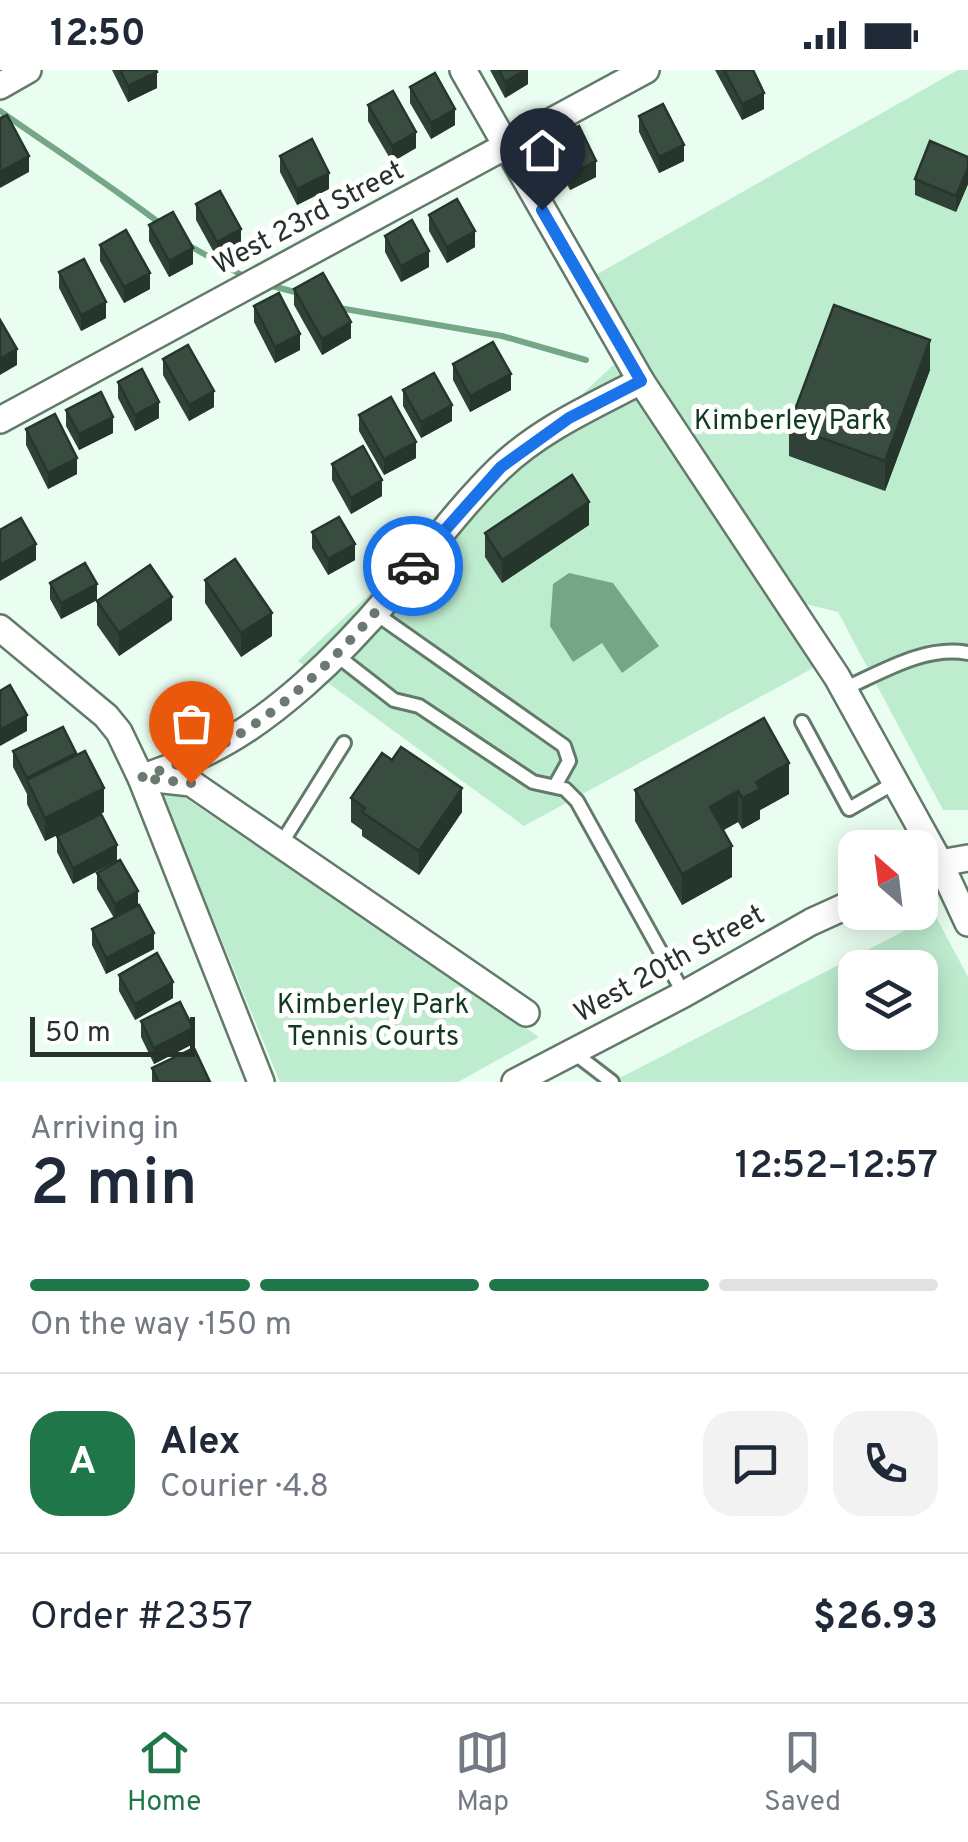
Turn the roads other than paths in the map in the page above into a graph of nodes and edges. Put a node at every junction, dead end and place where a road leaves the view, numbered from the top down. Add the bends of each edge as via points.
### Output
1 (28, 70) edge
2 (463, 70) edge
3 (646, 70) edge
4 (0, 86) edge
5 (506, 148) junction
6 (641, 381) junction
7 (0, 420) edge
8 (375, 613) junction
9 (0, 628) edge
10 (335, 654) junction
11 (968, 654) edge
12 (844, 689) junction
13 (802, 722) dead end
14 (344, 743) dead end
15 (140, 778) junction
16 (896, 782) junction
17 (555, 786) junction
18 (915, 830) edge
19 (281, 844) junction
20 (968, 858) edge
21 (938, 865) edge
22 (938, 879) edge
23 (838, 910) edge
24 (968, 924) edge
25 (684, 994) junction
26 (526, 1012) dead end
27 (573, 1052) junction
28 (261, 1082) edge
29 (514, 1082) edge
30 (612, 1082) edge

1 - 4 street
2 - 5 street
3 - 5 street, West 23rd Street
5 - 6 street
5 - 7 street, West 23rd Street
6 - 8 street via 569,418 501,467
6 - 12 street
8 - 10 street
8 - 17 lane via 564,746 569,760
9 - 15 street via 106,716
10 - 15 street via 249,727 206,753
10 - 17 lane via 394,700 419,706 533,782
11 - 12 lane via 948,650 907,660
12 - 16 street
13 - 16 lane via 848,809
14 - 19 lane
15 - 19 street via 191,783
15 - 28 street
16 - 18 street
17 - 25 lane via 577,802
19 - 26 street
20 - 21 street
22 - 24 street
23 - 25 street, West 20th Street
25 - 27 street, West 20th Street
27 - 29 street, West 20th Street
27 - 30 lane

